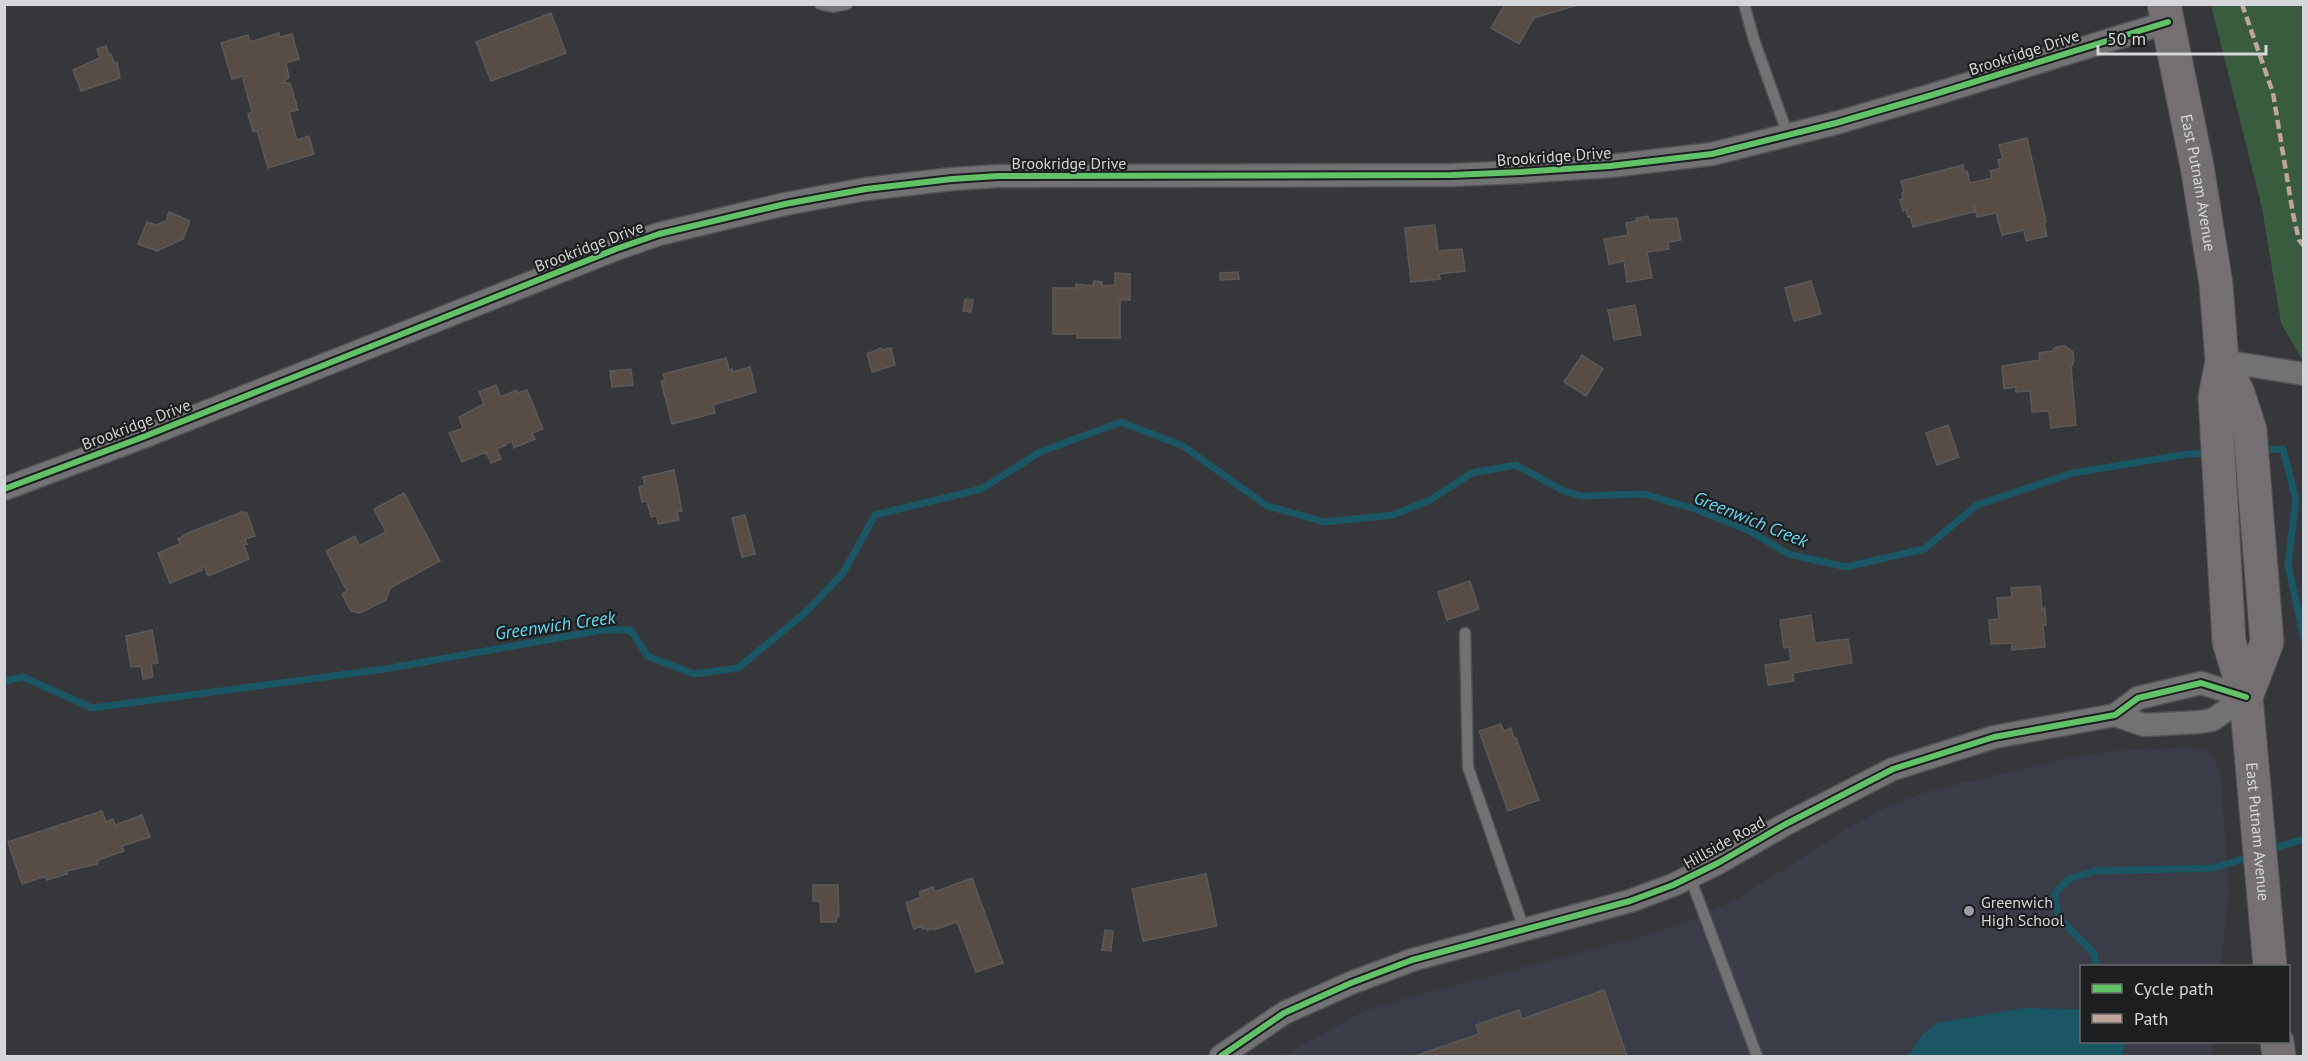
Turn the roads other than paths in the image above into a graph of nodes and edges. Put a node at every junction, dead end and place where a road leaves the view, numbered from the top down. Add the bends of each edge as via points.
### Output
1 (820, 4) edge
2 (847, 4) edge
3 (1744, 4) edge
4 (2166, 13) edge
5 (1788, 135) junction
6 (2222, 361) junction
7 (2304, 374) edge
8 (4, 489) edge
9 (1465, 633) dead end
10 (2246, 697) junction
11 (2115, 715) junction
12 (1690, 877) junction
13 (1524, 929) junction
14 (2270, 965) edge
15 (1221, 1056) edge
16 (1757, 1056) edge

1 - 2 lane
3 - 5 lane
4 - 5 street, Brookridge Drive via 1932,95
4 - 6 main road, East Putnam Avenue via 2207,225
5 - 8 street, Brookridge Drive via 1712,154 1521,172 998,176 866,189 818,198 659,234 616,249
6 - 7 street
6 - 10 main road, East Putnam Avenue via 2215,397 2229,642
6 - 10 main road, East Putnam Avenue via 2250,430 2267,642
9 - 13 lane via 1468,767
10 - 11 street, Hillside Road via 2212,720 2200,722 2144,725
10 - 11 street, Hillside Road via 2201,683 2138,698
10 - 14 main road, East Putnam Avenue
11 - 12 street, Hillside Road via 1994,737 1893,769
12 - 13 street, Hillside Road via 1630,901
12 - 16 lane
13 - 15 street, Hillside Road via 1412,960 1351,983 1284,1013

